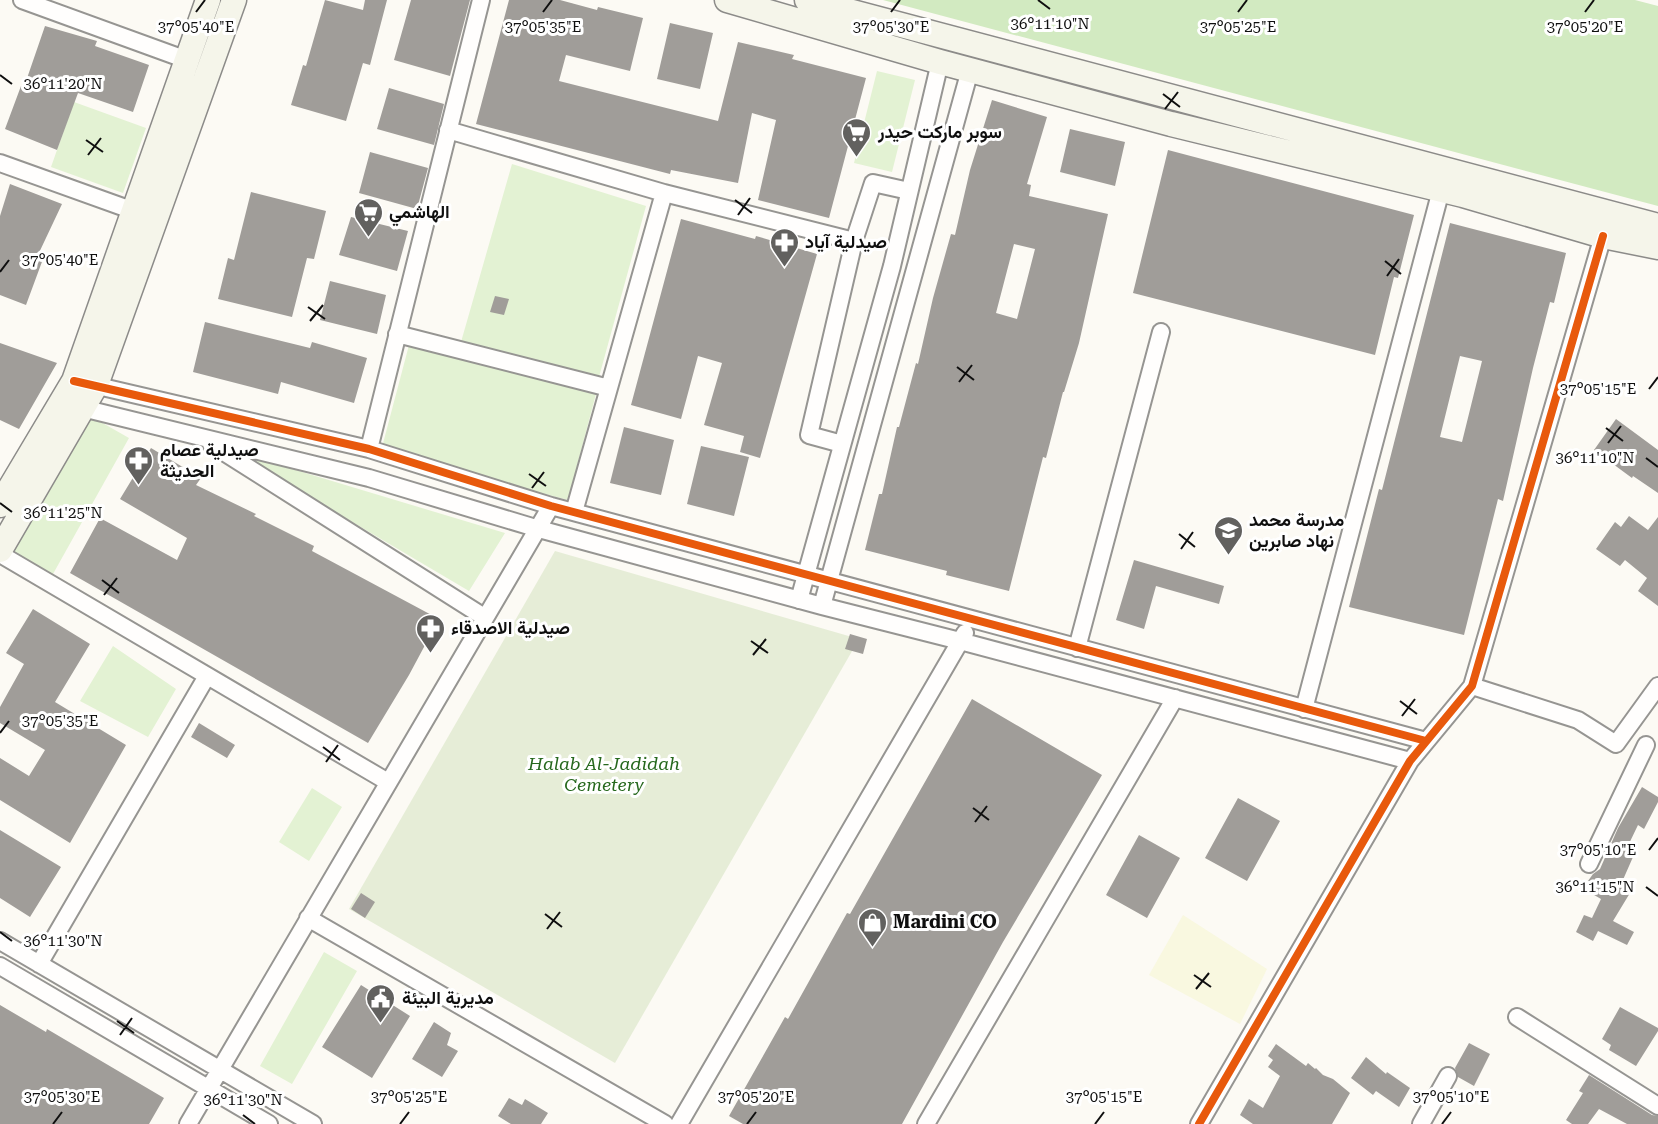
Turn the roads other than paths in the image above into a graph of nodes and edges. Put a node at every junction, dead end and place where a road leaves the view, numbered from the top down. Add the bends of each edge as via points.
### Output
1 (22, 0) edge
2 (208, 0) edge
3 (234, 0) edge
4 (481, 0) edge
5 (727, 0) edge
6 (807, 0) edge
7 (187, 60) junction
8 (940, 62) junction
9 (970, 70) junction
10 (448, 130) junction
11 (0, 164) edge
12 (1441, 190) junction
13 (909, 191) junction
14 (664, 193) junction
15 (134, 211) junction
16 (1658, 226) edge
17 (1603, 236) junction
18 (855, 241) junction
19 (1658, 247) edge
20 (892, 266) junction
21 (914, 272) junction
22 (1161, 332) dead end
23 (397, 334) junction
24 (85, 383) junction
25 (609, 388) junction
26 (72, 406) junction
27 (199, 436) junction
28 (842, 444) junction
29 (369, 449) junction
30 (0, 505) edge
31 (551, 506) junction
32 (573, 512) junction
33 (540, 529) junction
34 (0, 550) edge
35 (0, 554) edge
36 (806, 573) junction
37 (829, 580) junction
38 (799, 600) junction
39 (822, 606) junction
40 (484, 617) junction
41 (974, 620) junction
42 (960, 641) junction
43 (1077, 648) junction
44 (207, 676) junction
45 (1472, 686) junction
46 (1658, 686) edge
47 (1174, 698) junction
48 (1304, 709) junction
49 (1426, 741) junction
50 (1616, 744) junction
51 (1652, 748) edge
52 (1410, 761) junction
53 (388, 782) junction
54 (1589, 864) dead end
55 (308, 918) junction
56 (0, 940) edge
57 (39, 964) junction
58 (0, 966) edge
59 (1517, 1017) dead end
60 (220, 1070) junction
61 (1448, 1076) dead end
62 (209, 1089) junction
63 (1658, 1106) edge
64 (188, 1124) edge
65 (269, 1124) edge
66 (313, 1124) edge
67 (664, 1124) edge
68 (679, 1124) edge
69 (926, 1124) edge
70 (1199, 1124) edge
71 (1421, 1124) edge

1 - 7 street
2 - 7 street
3 - 24 street
4 - 10 street
5 - 8 street
6 - 16 street
7 - 15 street
8 - 9 street
8 - 13 street
9 - 12 street
9 - 21 street
10 - 14 street
10 - 23 street
11 - 15 street
12 - 17 street
12 - 48 street
13 - 18 street via 873,183
13 - 20 street
14 - 18 street
14 - 25 street
15 - 24 street
17 - 19 street
17 - 45 street
18 - 28 street via 809,435
20 - 21 street
20 - 28 street
21 - 37 street
22 - 43 street
23 - 25 street
23 - 29 street
24 - 26 street
24 - 29 street
25 - 32 street
26 - 27 street
26 - 30 street
26 - 34 street
27 - 33 street via 369,478
27 - 40 street
28 - 36 street
29 - 31 street
31 - 32 street
31 - 33 street
32 - 36 street
33 - 38 street
33 - 40 street
35 - 44 street
36 - 37 street
36 - 38 street
37 - 39 street
37 - 41 street
38 - 39 street
39 - 42 street
40 - 53 street
41 - 42 street
41 - 43 street
42 - 47 street
42 - 68 street
43 - 48 street
44 - 53 street
44 - 57 street
45 - 49 street
45 - 50 street via 1578,720
46 - 50 street
47 - 52 street
47 - 69 street
48 - 49 street
49 - 52 street
50 - 51 street
51 - 54 street
52 - 70 street
53 - 55 street
55 - 60 street
55 - 67 street
56 - 57 street
57 - 60 street
58 - 62 street
59 - 63 street
60 - 62 street
60 - 66 street
61 - 71 street
62 - 64 street
62 - 65 street

